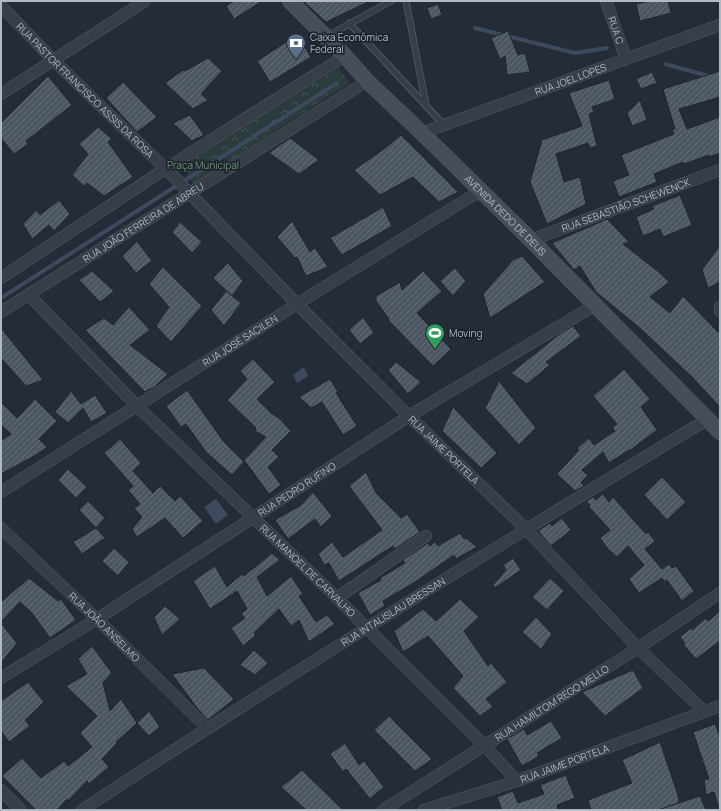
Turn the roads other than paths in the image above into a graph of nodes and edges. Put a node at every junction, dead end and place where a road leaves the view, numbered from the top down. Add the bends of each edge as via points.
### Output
1 (145, 1) edge
2 (290, 1) edge
3 (390, 1) edge
4 (406, 1) edge
5 (606, 1) edge
6 (1, 6) edge
7 (349, 23) junction
8 (720, 25) edge
9 (326, 37) junction
10 (345, 56) junction
11 (626, 59) junction
12 (54, 61) junction
13 (366, 81) junction
14 (1, 94) edge
15 (426, 106) junction
16 (444, 125) junction
17 (422, 133) junction
18 (720, 170) edge
19 (168, 171) junction
20 (186, 191) junction
21 (480, 191) junction
22 (531, 240) junction
23 (3, 273) edge
24 (29, 295) junction
25 (297, 304) junction
26 (595, 305) junction
27 (720, 307) edge
28 (720, 311) edge
29 (1, 312) edge
30 (137, 406) junction
31 (409, 416) junction
32 (708, 419) junction
33 (720, 432) edge
34 (1, 492) edge
35 (253, 517) junction
36 (1, 528) edge
37 (526, 529) junction
38 (426, 536) dead end
39 (720, 593) edge
40 (337, 598) junction
41 (97, 619) junction
42 (367, 628) junction
43 (638, 648) junction
44 (1, 678) edge
45 (720, 706) edge
46 (704, 711) junction
47 (207, 728) junction
48 (484, 745) junction
49 (517, 781) junction
50 (1, 790) edge
51 (21, 810) edge
52 (82, 810) edge
53 (383, 810) edge
54 (424, 810) edge

1 - 12 street
2 - 9 main road, AVENIDA DEDO DE DEUS
3 - 7 lane
4 - 15 lane
5 - 11 street, RUA C
6 - 12 street, RUA PASTOR FRANCISCO ASSIS DA ROSA
7 - 9 lane
7 - 15 lane
8 - 11 street, RUA JOEL LOPES
9 - 10 main road, AVENIDA DEDO DE DEUS
10 - 13 main road, AVENIDA DEDO DE DEUS
10 - 19 street
11 - 16 street, RUA JOEL LOPES
12 - 14 street
12 - 19 street, RUA PASTOR FRANCISCO ASSIS DA ROSA
13 - 17 main road, AVENIDA DEDO DE DEUS
13 - 20 street, RUA JOÃO FERREIRA DE ABREU
15 - 16 lane
16 - 17 street, RUA JOEL LOPES
17 - 21 main road, AVENIDA DEDO DE DEUS
18 - 22 street, RUA SEBASTIÃO SCHEWENCK
19 - 20 street, RUA PASTOR FRANCISCO ASSIS DA ROSA
19 - 23 street
20 - 24 street, RUA JOÃO FERREIRA DE ABREU
20 - 25 street, RUA JAIME PORTELA
21 - 22 main road, AVENIDA DEDO DE DEUS
21 - 25 street, RUA JOSÉ SACILEN
22 - 26 main road, AVENIDA DEDO DE DEUS
24 - 29 street, RUA JOÃO FERREIRA DE ABREU
24 - 30 street, RUA MANOEL DE CARVALHO
25 - 30 street, RUA JOSÉ SACILEN
25 - 31 street, RUA JAIME PORTELA
26 - 31 street, RUA PEDRO RUFINO
26 - 32 main road, AVENIDA DEDO DE DEUS
27 - 28 street
30 - 34 street, RUA JOSÉ SACILEN
30 - 35 street, RUA MANOEL DE CARVALHO
31 - 35 street, RUA PEDRO RUFINO
31 - 37 street, RUA JAIME PORTELA
32 - 33 main road, AVENIDA DEDO DE DEUS
32 - 37 street, RUA INTALISLAU BRESSAN
35 - 40 street, RUA MANOEL DE CARVALHO
35 - 41 street, RUA PEDRO RUFINO
36 - 41 street, RUA JOÃO ANSELMO
37 - 42 street, RUA INTALISLAU BRESSAN
37 - 43 street, RUA JAIME PORTELA
38 - 40 street
39 - 43 street, RUA HAMILTOM REGO MELLO
40 - 42 street, RUA MANOEL DE CARVALHO
41 - 44 street, RUA PEDRO RUFINO
41 - 47 street, RUA JOÃO ANSELMO
42 - 47 street, RUA INTALISLAU BRESSAN
42 - 48 street, RUA MANOEL DE CARVALHO
43 - 46 street, RUA JAIME PORTELA
43 - 48 street, RUA HAMILTOM REGO MELLO
45 - 46 street, RUA JAIME PORTELA
46 - 49 street, RUA JAIME PORTELA
47 - 52 street, RUA INTALISLAU BRESSAN
48 - 49 street, RUA MANOEL DE CARVALHO
48 - 53 street, RUA HAMILTOM REGO MELLO
49 - 54 street, RUA JAIME PORTELA
50 - 51 street

